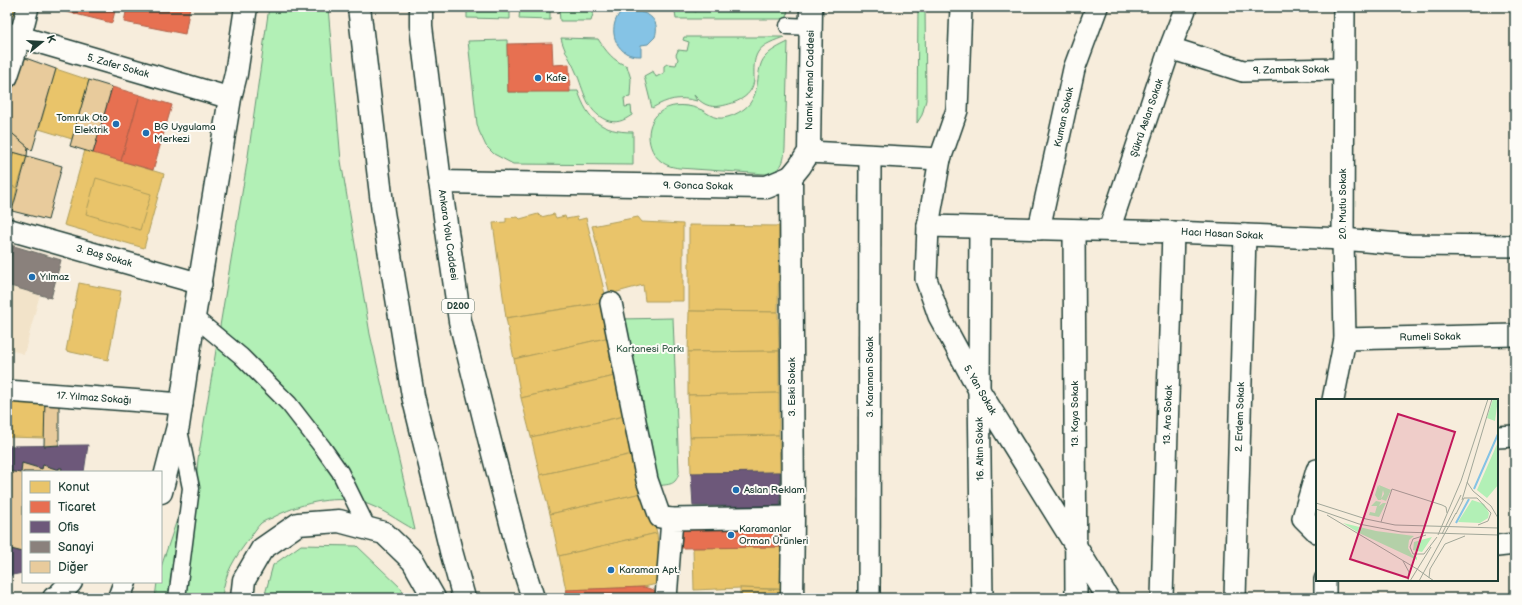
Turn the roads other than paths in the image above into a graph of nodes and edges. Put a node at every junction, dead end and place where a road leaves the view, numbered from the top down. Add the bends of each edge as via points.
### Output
1 (28, 7) edge
2 (246, 7) edge
3 (360, 7) edge
4 (420, 7) edge
5 (961, 7) edge
6 (971, 7) edge
7 (1097, 7) edge
8 (1186, 7) edge
9 (1344, 7) edge
10 (811, 17) edge
11 (788, 26) dead end
12 (14, 36) edge
13 (960, 42) junction
14 (1170, 48) junction
15 (1342, 69) junction
16 (7, 77) edge
17 (230, 98) junction
18 (809, 152) junction
19 (870, 156) junction
20 (940, 159) junction
21 (791, 177) junction
22 (440, 182) junction
23 (928, 226) junction
24 (980, 228) junction
25 (7, 229) edge
26 (1039, 229) junction
27 (1074, 230) junction
28 (1109, 230) junction
29 (1174, 232) junction
30 (1245, 235) junction
31 (1343, 240) junction
32 (1515, 246) edge
33 (201, 284) junction
34 (611, 303) dead end
35 (194, 317) junction
36 (1515, 335) edge
37 (1345, 339) junction
38 (979, 390) junction
39 (7, 391) edge
40 (1333, 399) edge
41 (182, 404) junction
42 (178, 426) junction
43 (1498, 436) edge
44 (1515, 436) edge
45 (1316, 473) edge
46 (162, 487) edge
47 (793, 517) junction
48 (672, 519) junction
49 (368, 528) junction
50 (1316, 531) edge
51 (1515, 544) edge
52 (1075, 545) junction
53 (1498, 546) edge
54 (1325, 581) edge
55 (70, 583) edge
56 (125, 583) edge
57 (54, 598) edge
58 (119, 598) edge
59 (177, 598) edge
60 (242, 598) edge
61 (434, 598) edge
62 (464, 598) edge
63 (533, 598) edge
64 (666, 598) edge
65 (792, 598) edge
66 (869, 598) edge
67 (982, 598) edge
68 (1076, 598) edge
69 (1108, 598) edge
70 (1162, 598) edge
71 (1235, 598) edge
72 (1325, 598) edge

1 - 12 street
2 - 17 main road
3 - 62 main road via 383,212 413,396
4 - 22 main road, Ankara Yolu Caddesi / D200
5 - 13 street
6 - 13 street
7 - 26 street, Kuman Sokak via 1074,69
8 - 14 street, Şükrü Aslan Sokak
9 - 15 street, 20. Mutlu Sokak
10 - 11 street
10 - 18 main road, Namık Kemal Caddesi
12 - 16 street
12 - 17 street, 5. Zafer Sokak
13 - 20 street, 5. Yan Sokak via 957,110
14 - 15 street, 9. Zambak Sokak via 1243,72
14 - 28 street, Şükrü Aslan Sokak
15 - 31 street, 20. Mutlu Sokak
17 - 33 main road
18 - 19 street
18 - 21 main road, 9. Gonca Sokak
19 - 20 street
19 - 66 street, 3. Karaman Sokak
20 - 23 street, 5. Yan Sokak
21 - 22 main road, 9. Gonca Sokak via 768,187
21 - 47 main road, 3. Eski Sokak
22 - 63 main road, Ankara Yolu Caddesi / D200 via 460,321 519,554
23 - 24 street, Hacı Hasan Sokak
23 - 38 street, 5. Yan Sokak via 926,279 939,316
24 - 26 street, Hacı Hasan Sokak
24 - 38 street, 16. Altın Sokak
25 - 33 street, 3. Baş Sokak
26 - 27 street, Hacı Hasan Sokak
27 - 28 street, Hacı Hasan Sokak
27 - 52 street, 13. Kaya Sokak
28 - 29 street, Hacı Hasan Sokak
29 - 30 street, Hacı Hasan Sokak
29 - 70 street, 13. Ara Sokak
30 - 31 street, Hacı Hasan Sokak
30 - 71 street, 2. Erdem Sokak
31 - 32 street, Hacı Hasan Sokak via 1410,245
31 - 37 street, 20. Mutlu Sokak
33 - 35 main road
34 - 48 street via 647,480 660,517
35 - 41 main road
35 - 49 street via 241,356 289,404 340,472
36 - 37 street, Rumeli Sokak
37 - 40 street, 20. Mutlu Sokak
38 - 52 street, 5. Yan Sokak
38 - 67 street, 16. Altın Sokak
39 - 41 street, 17. Yılmaz Sokağı
41 - 42 main road
42 - 46 main road
42 - 59 street via 191,488
43 - 44 street
45 - 50 street via 1303,518
47 - 48 street
47 - 65 main road, 3. Eski Sokak
48 - 64 street
49 - 60 main road via 339,520 298,524 262,549 244,580
49 - 61 main road via 384,532 413,561
51 - 53 street
52 - 68 street, 13. Kaya Sokak
52 - 69 street, 5. Yan Sokak
54 - 72 street
55 - 57 main road
56 - 58 main road

